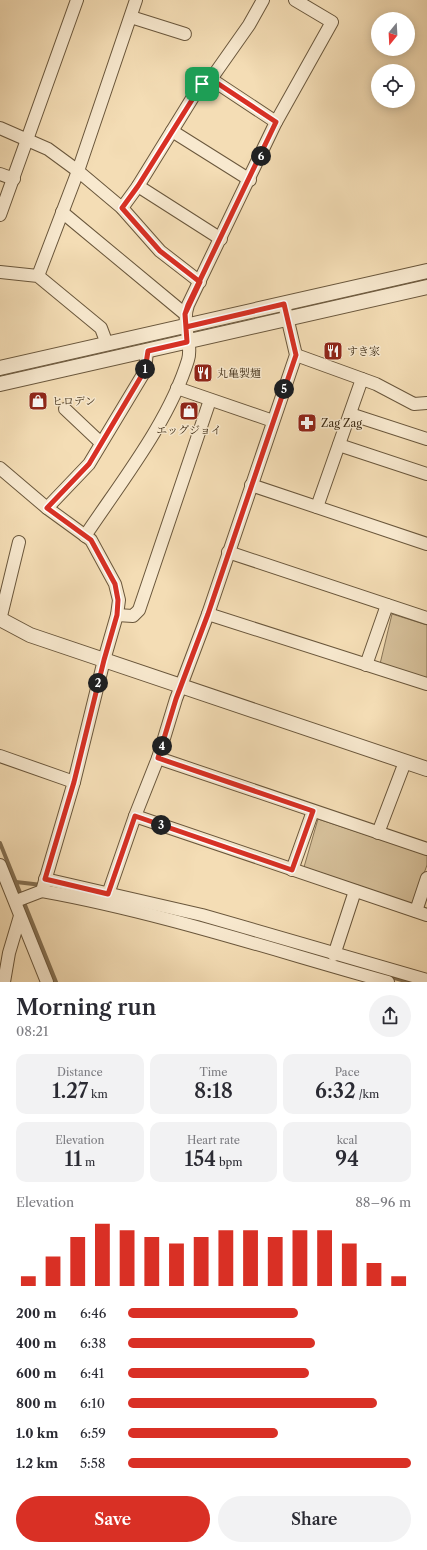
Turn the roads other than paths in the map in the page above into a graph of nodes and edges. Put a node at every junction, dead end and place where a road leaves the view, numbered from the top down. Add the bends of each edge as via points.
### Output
1 (77, 0) edge
2 (136, 0) edge
3 (263, 0) edge
4 (295, 0) edge
5 (131, 17) junction
6 (185, 34) dead end
7 (211, 79) junction
8 (276, 122) junction
9 (0, 128) edge
10 (172, 131) junction
11 (28, 140) junction
12 (78, 171) junction
13 (0, 174) edge
14 (14, 179) junction
15 (250, 180) junction
16 (138, 186) junction
17 (122, 208) junction
18 (62, 212) junction
19 (0, 215) edge
20 (221, 239) junction
21 (427, 271) edge
22 (0, 272) edge
23 (38, 276) junction
24 (200, 282) junction
25 (427, 287) edge
26 (284, 304) junction
27 (288, 319) junction
28 (185, 321) junction
29 (187, 342) junction
30 (107, 344) junction
31 (148, 351) junction
32 (296, 355) junction
33 (0, 368) edge
34 (362, 379) junction
35 (0, 384) edge
36 (176, 388) junction
37 (210, 400) junction
38 (427, 403) edge
39 (65, 408) dead end
40 (350, 414) junction
41 (273, 421) junction
42 (427, 439) edge
43 (101, 443) junction
44 (339, 445) junction
45 (0, 468) edge
46 (427, 474) edge
47 (250, 485) junction
48 (47, 508) junction
49 (317, 508) junction
50 (85, 536) junction
51 (19, 542) dead end
52 (427, 544) edge
53 (228, 552) junction
54 (387, 604) junction
55 (208, 614) junction
56 (117, 615) junction
57 (427, 618) edge
58 (0, 620) edge
59 (104, 660) junction
60 (366, 665) junction
61 (427, 684) edge
62 (182, 686) junction
63 (0, 756) edge
64 (158, 758) junction
65 (405, 762) junction
66 (427, 769) edge
67 (74, 782) junction
68 (313, 811) junction
69 (135, 816) junction
70 (378, 833) junction
71 (427, 849) edge
72 (0, 865) edge
73 (292, 870) junction
74 (427, 878) edge
75 (43, 885) junction
76 (355, 891) junction
77 (108, 894) junction
78 (20, 899) junction
79 (421, 913) edge
80 (20, 916) junction
81 (334, 955) junction
82 (427, 980) edge
83 (4, 982) edge
84 (47, 982) edge
85 (388, 982) edge

1 - 11 street
2 - 5 street
3 - 7 street via 249,25
4 - 8 street via 332,22
5 - 6 street
5 - 12 street
7 - 8 street
7 - 10 street via 202,84
8 - 15 street
9 - 11 street
10 - 15 street
10 - 16 street
11 - 12 street via 48,148
11 - 14 street
12 - 17 street
12 - 18 street
13 - 14 street
14 - 19 street
15 - 20 street
16 - 17 street
16 - 20 street
17 - 24 street via 160,251
18 - 23 street
18 - 28 street
20 - 24 street
21 - 26 street
22 - 23 street
23 - 30 street via 101,328
24 - 28 street
25 - 27 street
26 - 27 street
26 - 28 street
27 - 29 street
27 - 32 street
28 - 29 street
28 - 30 street
29 - 31 street
29 - 36 street via 189,358
30 - 33 street
31 - 35 street
31 - 43 street via 145,370
32 - 34 street
32 - 41 street
34 - 38 street via 414,404
34 - 40 street
36 - 37 street
36 - 50 street via 167,413
37 - 41 street
37 - 56 street via 139,610 133,616
39 - 43 street
40 - 42 street
40 - 44 street
41 - 47 street
43 - 48 street via 89,464
44 - 46 street
44 - 49 street
45 - 48 street
47 - 49 street
47 - 53 street
48 - 50 street
49 - 52 street
50 - 56 street via 91,540 115,584
51 - 58 street
53 - 54 street
53 - 55 street
54 - 57 street
54 - 60 street
55 - 60 street
55 - 62 street
56 - 59 street
58 - 59 street via 30,635
59 - 62 street
59 - 67 street
60 - 61 street
62 - 64 street
62 - 65 street
63 - 67 street
64 - 68 street
64 - 69 street
65 - 66 street
65 - 70 street
67 - 75 street
68 - 70 street
68 - 73 street
69 - 73 street
69 - 77 street
70 - 71 street
72 - 78 street
73 - 76 street
74 - 79 street
75 - 77 street
75 - 78 street
75 - 85 street via 220,932
76 - 79 street
76 - 81 street
77 - 81 street via 202,915
78 - 80 street
80 - 83 street
80 - 84 street
81 - 82 street

